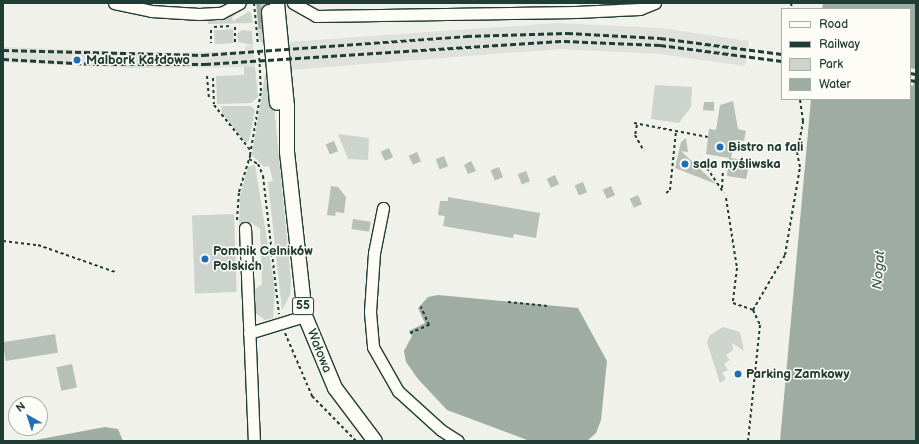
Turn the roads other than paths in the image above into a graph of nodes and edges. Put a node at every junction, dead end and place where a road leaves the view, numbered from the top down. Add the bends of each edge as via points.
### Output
1 (114, 3) edge
2 (240, 3) edge
3 (268, 3) edge
4 (277, 3) edge
5 (293, 3) edge
6 (655, 3) edge
7 (287, 152) junction
8 (383, 208) dead end
9 (244, 228) dead end
10 (305, 316) junction
11 (249, 333) junction
12 (254, 441) edge
13 (375, 441) edge
14 (458, 441) edge

1 - 2 street via 151,11 205,14 228,11
3 - 7 main road, 55 via 279,120
4 - 7 main road, 55 via 287,106
5 - 6 street via 316,16 576,12 640,9
7 - 10 main road, Wałowa / 55
8 - 14 street via 374,253 370,312 373,347 398,391 441,430
9 - 11 street
10 - 11 street
10 - 13 main road, Wałowa / 55 via 335,388
11 - 12 street

